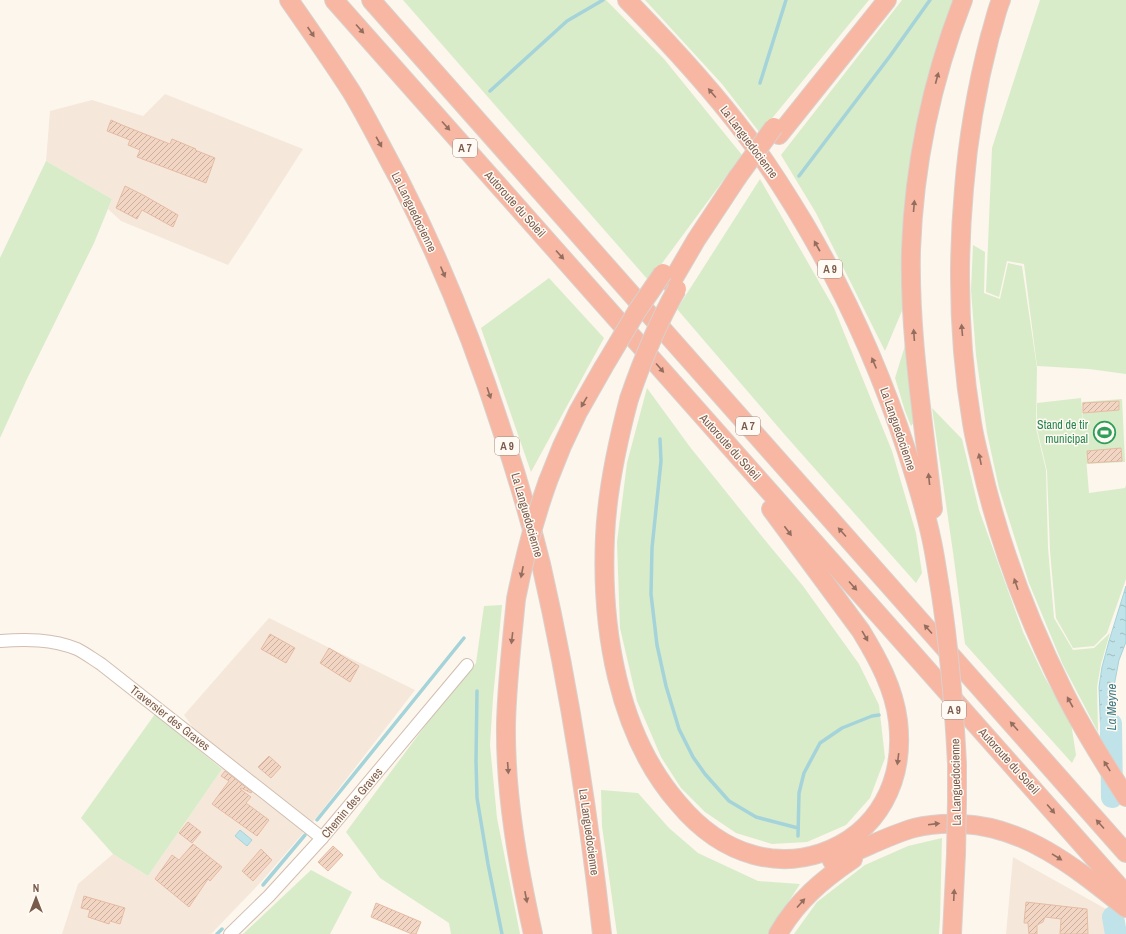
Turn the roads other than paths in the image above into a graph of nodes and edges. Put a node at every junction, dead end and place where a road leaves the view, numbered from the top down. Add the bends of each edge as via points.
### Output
1 (289, 0) edge
2 (334, 0) edge
3 (371, 0) edge
4 (627, 0) edge
5 (877, 0) edge
6 (888, 0) edge
7 (963, 0) edge
8 (1001, 0) edge
9 (777, 131) junction
10 (670, 282) junction
11 (626, 395) junction
12 (697, 410) junction
13 (940, 588) junction
14 (0, 641) edge
15 (467, 665) dead end
16 (1126, 796) edge
17 (322, 838) junction
18 (874, 843) junction
19 (1126, 853) edge
20 (1126, 894) edge
21 (1126, 908) edge
22 (230, 934) edge
23 (533, 934) edge
24 (602, 934) edge
25 (778, 934) edge
26 (952, 934) edge

1 -> 24 highway, La Languedocienne / A 9 via 351,92 416,212 450,288 496,412 538,554 557,638 587,814
2 -> 12 highway, Autoroute du Soleil / A 7
19 -> 3 highway, A 7
13 -> 4 highway, La Languedocienne / A 9 via 931,537 902,438 884,386 837,282 782,186 745,134 692,70
5 - 9 highway
6 - 9 highway
13 -> 7 highway via 916,356 911,252 915,194 925,129 943,55
16 -> 8 highway via 1088,736 1065,693 1019,591 987,491 972,424 961,320 959,265 962,210 974,106 983,62
9 - 10 highway, bridge via 696,240
10 - 11 highway via 646,332
10 -> 23 highway, bridge via 637,311 578,412 548,481 523,566 516,600 506,725 514,828
12 -> 11 highway via 861,631 887,681 895,705 899,732 898,759 891,787 881,808 864,828 841,845 807,857 786,859 753,855 707,832 683,810 663,785 632,725 619,683 612,647 605,562 612,473
11 - 18 highway via 610,442 601,495 598,596 605,656 613,689 623,722 643,769 662,798 686,826 717,850 748,863 787,869 811,867 835,860
12 -> 20 highway, Autoroute du Soleil / A 7
26 -> 13 highway, La Languedocienne / A 9, bridge via 957,764 950,664
14 - 17 street, Traversier des Graves via 38,640 60,643 101,664
15 - 17 street, Chemin des Graves
17 - 22 street, Chemin des Graves
18 -> 21 highway via 931,824 969,824 992,828 1031,842 1059,858
25 -> 18 highway via 786,920 814,888

